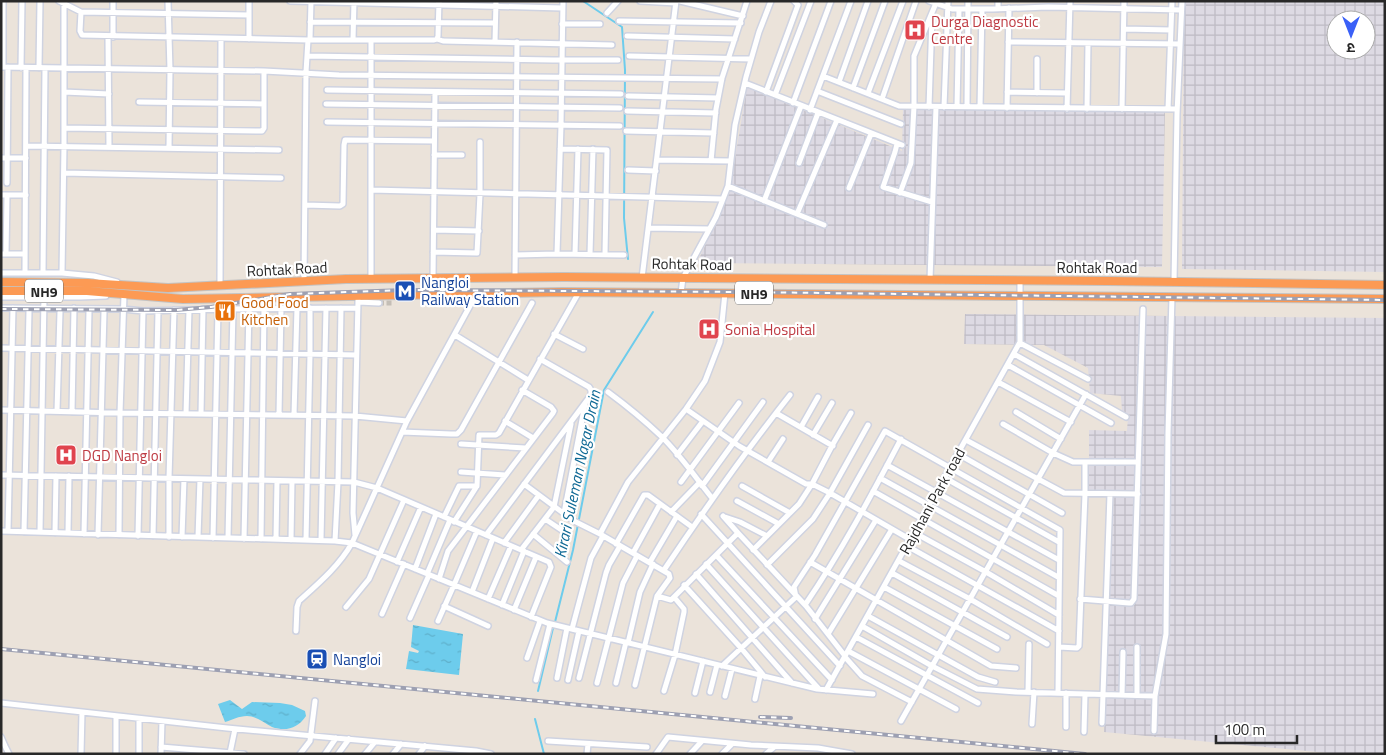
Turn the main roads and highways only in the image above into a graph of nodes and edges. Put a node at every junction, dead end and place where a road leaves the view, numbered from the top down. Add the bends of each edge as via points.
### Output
1 (487, 278) junction
2 (1, 282) edge
3 (1385, 285) edge
4 (87, 287) junction
5 (1, 291) edge
6 (488, 293) junction
7 (1385, 299) edge

1 - 3 highway, Rohtak Road / NH9
1 - 4 highway, Rohtak Road / NH9 via 371,279 168,288
1 - 6 highway
2 - 4 highway, NH9
4 - 5 highway, NH9
4 - 6 highway, Rohtak Road / NH9 via 124,295 183,299 358,302
6 - 7 highway, Rohtak Road / NH9

